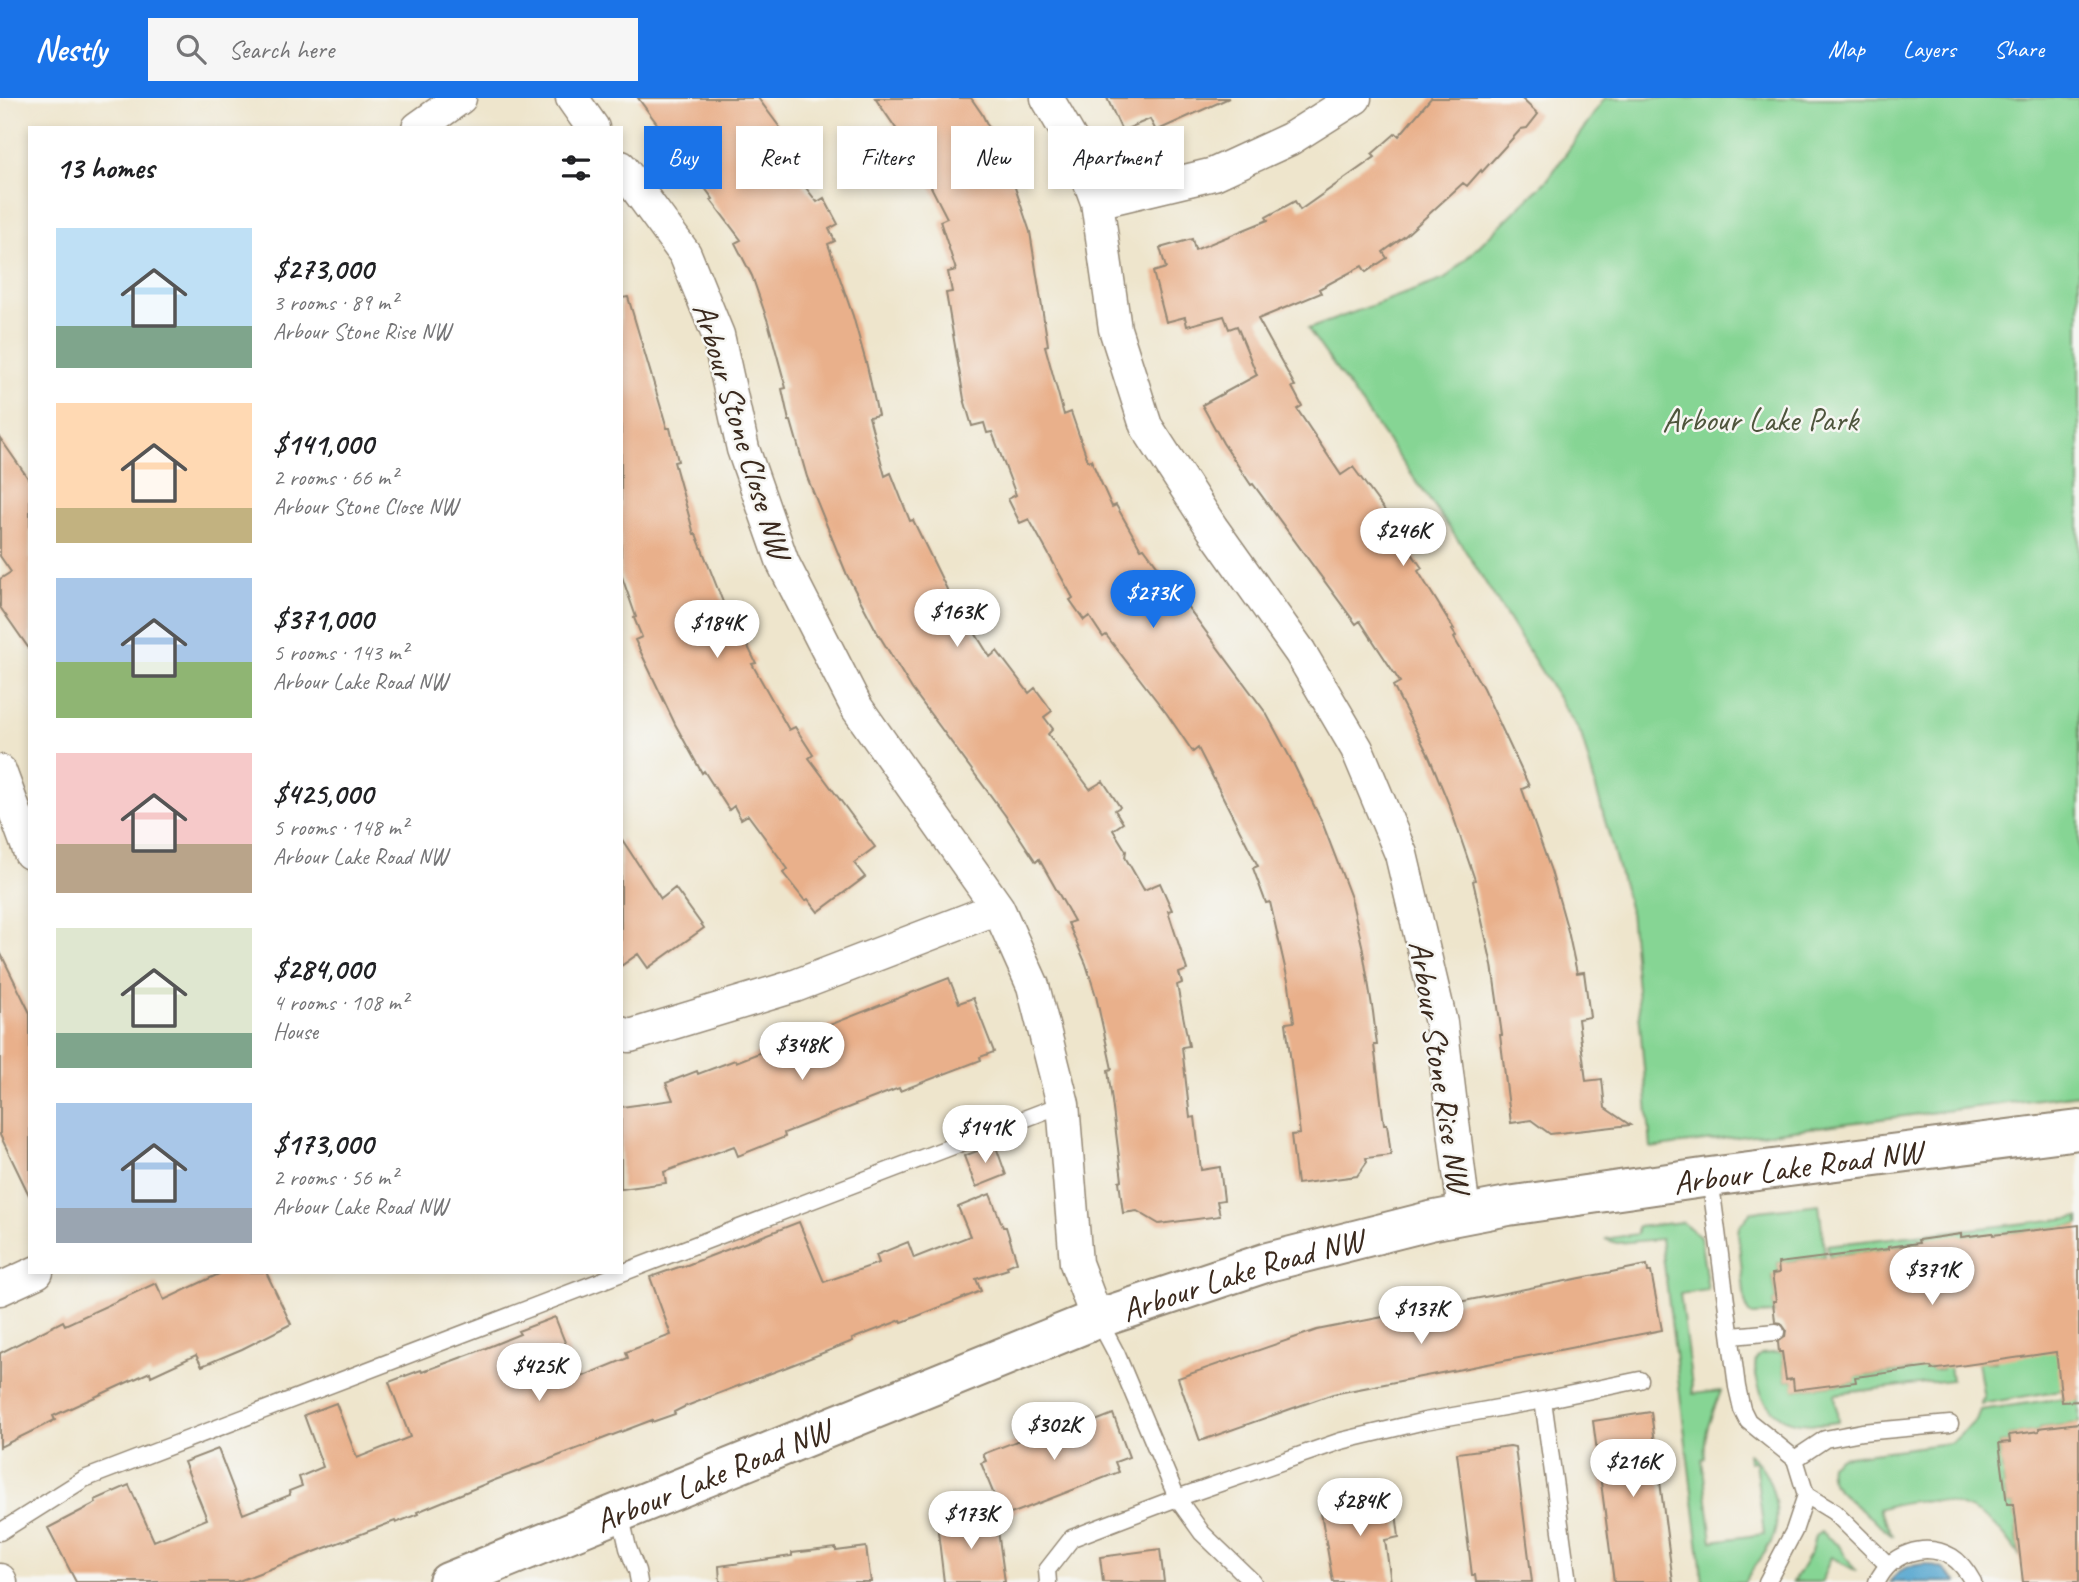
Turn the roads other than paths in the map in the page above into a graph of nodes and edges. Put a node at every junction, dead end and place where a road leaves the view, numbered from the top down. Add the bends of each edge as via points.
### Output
1 (460, 98) edge
2 (572, 98) edge
3 (1047, 98) edge
4 (1355, 98) edge
5 (421, 126) edge
6 (592, 126) edge
7 (623, 170) edge
8 (1097, 202) junction
9 (0, 771) edge
10 (28, 848) edge
11 (998, 908) junction
12 (623, 1033) edge
13 (1063, 1104) junction
14 (2079, 1130) edge
15 (1710, 1177) junction
16 (1464, 1213) junction
17 (623, 1273) edge
18 (33, 1274) edge
19 (619, 1274) edge
20 (0, 1289) edge
21 (1097, 1319) junction
22 (1776, 1332) dead end
23 (1731, 1336) junction
24 (1640, 1380) dead end
25 (1543, 1400) junction
26 (1950, 1424) dead end
27 (1795, 1459) junction
28 (1805, 1495) junction
29 (1177, 1498) junction
30 (620, 1513) junction
31 (0, 1532) edge
32 (1888, 1565) junction
33 (448, 1582) edge
34 (639, 1582) edge
35 (1048, 1582) edge
36 (1253, 1582) edge
37 (1568, 1582) edge
38 (1767, 1582) edge
39 (1877, 1582) edge
40 (1973, 1582) edge

1 - 5 street
2 - 6 street
3 - 8 street, Arbour Stone Rise NW via 1079,153
4 - 8 street via 1290,139 1214,174
7 - 11 street, Arbour Stone Close NW via 685,254 718,335 743,449 782,563 857,708
8 - 16 street, Arbour Stone Rise NW via 1115,329 1146,426 1307,663 1357,749 1401,854 1441,1023
9 - 10 street
11 - 12 street via 795,986 630,1036
11 - 13 street, Arbour Stone Close NW via 1033,986
13 - 17 lane
13 - 21 street, Arbour Stone Close NW via 1076,1263
14 - 15 street, Arbour Lake Road NW
15 - 16 street, Arbour Lake Road NW
15 - 23 lane
16 - 21 street, Arbour Lake Road NW via 1268,1262
18 - 20 street
19 - 31 lane via 84,1479
21 - 29 lane via 1117,1355
21 - 30 street, Arbour Lake Road NW
22 - 23 lane
23 - 27 lane via 1737,1387 1748,1421
24 - 25 lane
25 - 29 lane via 1341,1441
25 - 37 lane
26 - 27 lane via 1825,1439
27 - 28 lane
28 - 32 lane via 1834,1512
28 - 38 lane via 1794,1531
29 - 35 lane via 1072,1538 1047,1570
29 - 36 lane via 1202,1533
30 - 33 street, Arbour Lake Road NW
30 - 34 lane
32 - 39 lane
32 - 40 lane via 1919,1550 1936,1551 1952,1558

